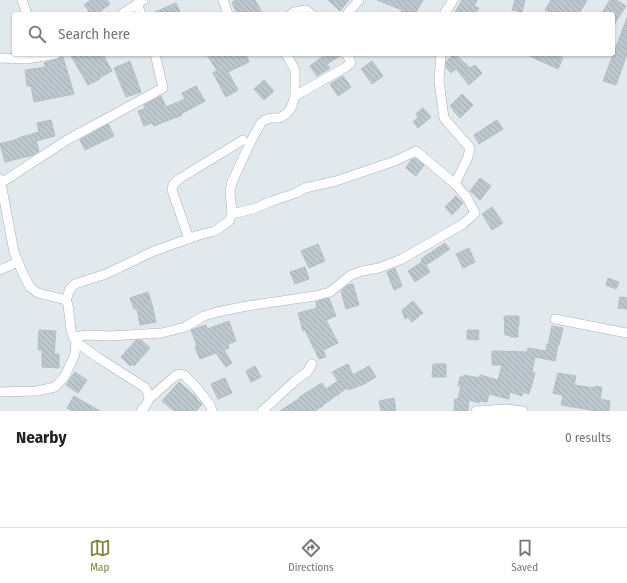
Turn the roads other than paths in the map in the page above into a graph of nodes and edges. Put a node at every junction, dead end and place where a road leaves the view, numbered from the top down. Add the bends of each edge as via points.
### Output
1 (22, 0) edge
2 (223, 0) edge
3 (358, 0) edge
4 (453, 0) edge
5 (140, 2) edge
6 (26, 12) edge
7 (125, 12) edge
8 (141, 12) edge
9 (227, 12) edge
10 (294, 12) edge
11 (308, 12) edge
12 (349, 12) edge
13 (445, 12) edge
14 (38, 56) edge
15 (155, 56) edge
16 (287, 56) edge
17 (348, 56) edge
18 (441, 56) edge
19 (0, 58) edge
20 (295, 96) junction
21 (243, 140) dead end
22 (1, 181) edge
23 (455, 184) junction
24 (232, 214) junction
25 (189, 238) junction
26 (18, 262) junction
27 (0, 270) edge
28 (66, 300) junction
29 (555, 319) dead end
30 (627, 333) edge
31 (75, 340) junction
32 (312, 364) dead end
33 (0, 392) edge
34 (149, 399) junction
35 (210, 410) edge
36 (141, 411) edge
37 (262, 411) edge
38 (476, 411) edge
39 (523, 411) edge

1 - 6 street
2 - 9 street
3 - 12 street
4 - 13 street
5 - 7 street
5 - 8 street
10 - 11 street
14 - 19 street via 27,59
15 - 22 street via 163,88 67,140
16 - 20 street via 295,70
17 - 20 street via 351,63 346,67
18 - 23 street via 439,81 444,118 470,148
20 - 24 street via 286,114 280,118 265,120 254,135 232,182
21 - 25 street via 173,185 172,190
22 - 26 street
23 - 24 street via 416,151 395,161 336,181 305,188 253,209
23 - 31 street via 466,196 475,213 462,224 402,259 351,276 330,292 217,312 185,327 162,333 87,335
24 - 25 street via 230,221 215,231
25 - 28 street via 154,251 106,274 75,284
26 - 27 street
26 - 28 street via 30,287 38,293
28 - 31 street
29 - 30 street
31 - 33 street via 75,354 65,376 54,387 37,391
31 - 34 street via 144,387
32 - 37 street via 307,372
34 - 35 street via 180,374 197,388 210,405
34 - 36 street
38 - 39 street

